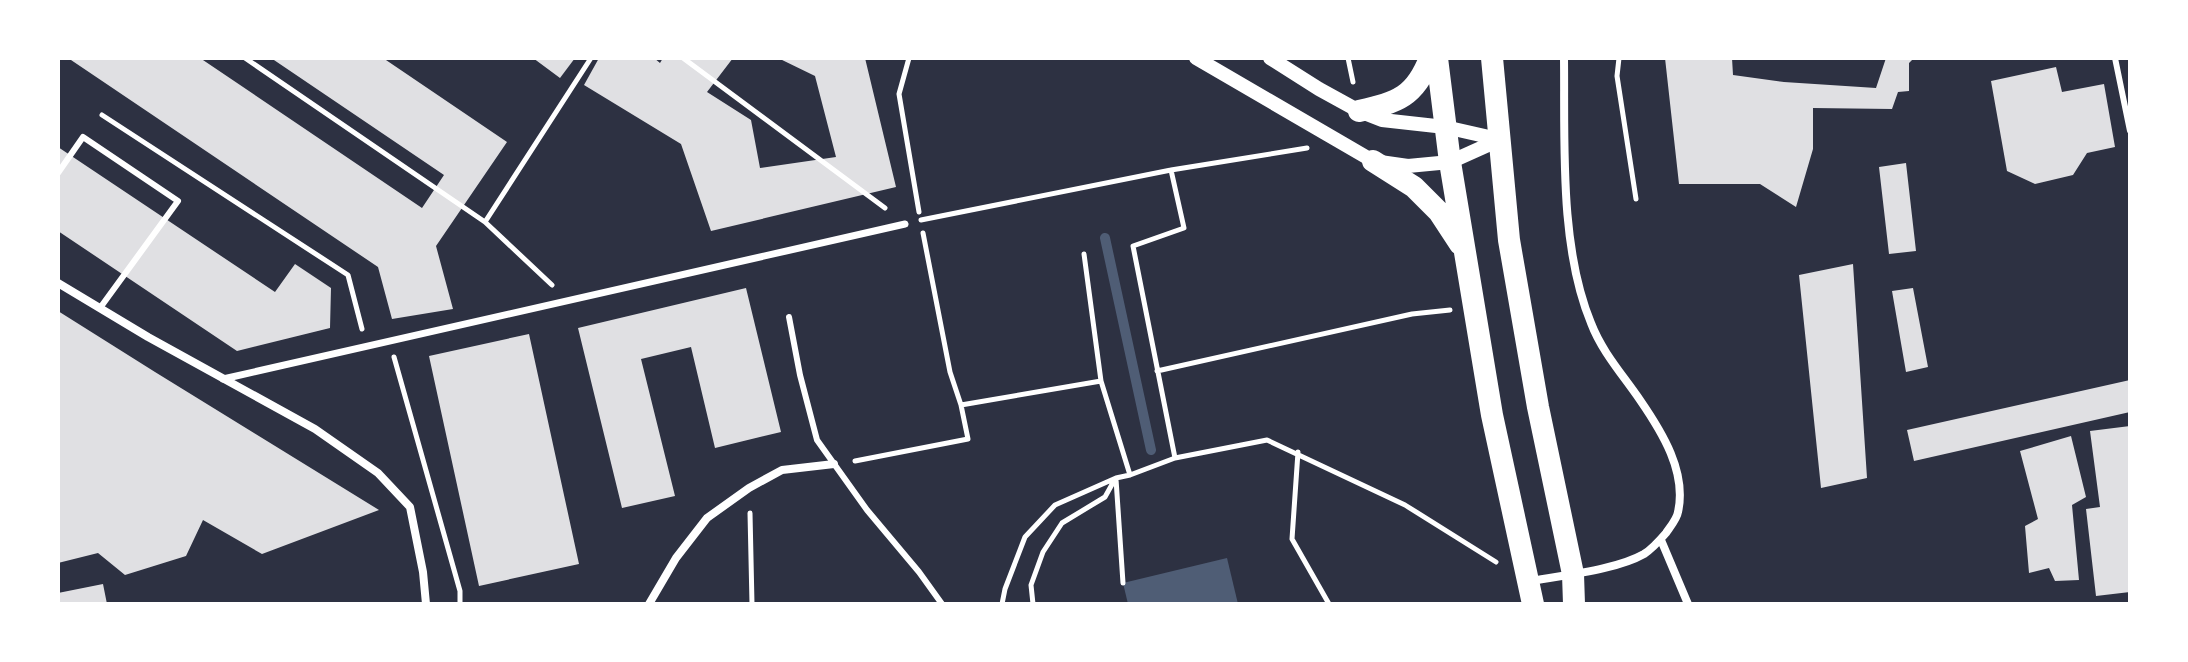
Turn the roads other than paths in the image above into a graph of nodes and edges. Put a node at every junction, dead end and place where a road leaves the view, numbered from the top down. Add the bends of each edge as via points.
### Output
1 (1196, 58) edge
2 (1270, 58) edge
3 (1430, 58) edge
4 (1437, 58) edge
5 (1492, 58) edge
6 (1564, 58) edge
7 (2115, 58) edge
8 (1359, 111) junction
9 (1445, 127) junction
10 (2130, 131) edge
11 (1499, 140) junction
12 (1373, 161) junction
13 (1450, 162) junction
14 (58, 173) edge
15 (905, 224) road end
16 (1465, 252) junction
17 (58, 283) edge
18 (100, 308) junction
19 (789, 317) dead end
20 (223, 379) junction
21 (834, 464) junction
22 (1661, 540) junction
23 (1573, 574) junction
24 (1527, 582) junction
25 (426, 604) edge
26 (649, 604) edge
27 (942, 604) edge
28 (1533, 604) edge
29 (1574, 604) edge
30 (1688, 604) edge

1 - 12 street
2 - 8 street
3 - 8 highway via 1411,92
4 - 9 highway
5 - 11 highway
6 - 22 street via 1569,237 1576,276 1590,323 1607,355 1670,449 1680,487 1678,515
7 - 10 lane
8 - 9 street via 1382,120
9 - 11 street
9 - 13 highway
11 - 13 street
11 - 23 highway via 1524,329
12 - 13 street via 1408,166
12 - 16 highway via 1414,187 1439,212
13 - 16 highway
14 - 18 lane via 83,137 178,201
15 - 20 street
16 - 24 highway
17 - 18 street
18 - 20 street
19 - 21 lane via 817,440
20 - 25 street via 327,438 378,473 410,507
21 - 26 street via 782,470 707,518
21 - 27 lane
22 - 23 street via 1645,554
22 - 30 street
23 - 24 street
23 - 29 highway
24 - 28 highway

